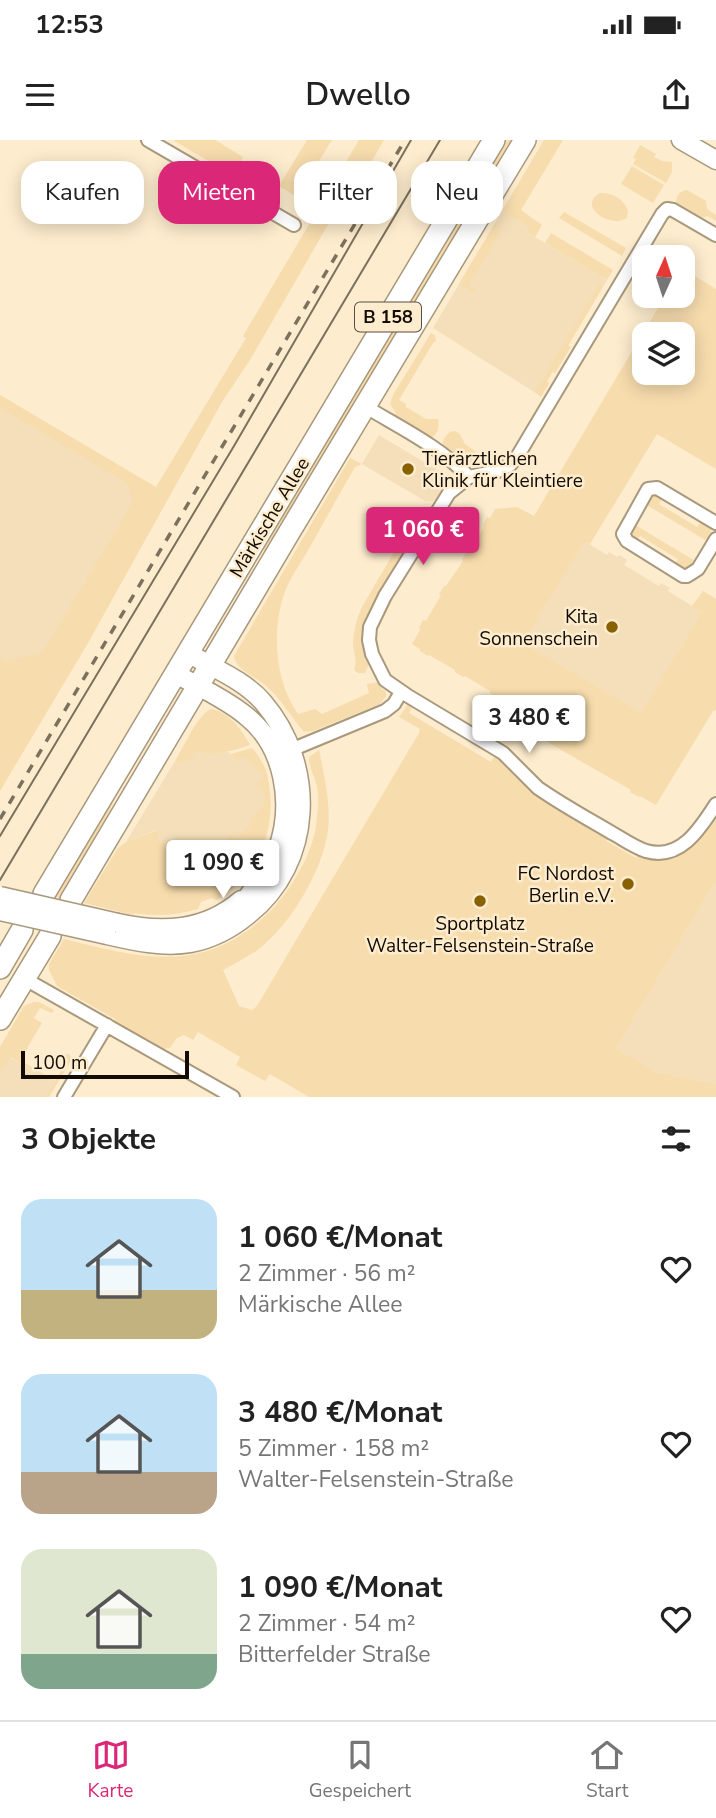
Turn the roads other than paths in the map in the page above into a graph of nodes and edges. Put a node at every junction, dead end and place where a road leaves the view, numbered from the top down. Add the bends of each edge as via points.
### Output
1 (148, 140) edge
2 (494, 140) edge
3 (525, 140) edge
4 (681, 140) edge
5 (716, 160) edge
6 (293, 226) dead end
7 (716, 235) edge
8 (366, 407) junction
9 (469, 477) junction
10 (716, 523) edge
11 (716, 538) edge
12 (188, 653) junction
13 (211, 666) junction
14 (176, 674) junction
15 (198, 687) junction
16 (401, 692) junction
17 (132, 748) junction
18 (284, 753) junction
19 (154, 761) junction
20 (716, 804) edge
21 (252, 891) junction
22 (44, 894) dead end
23 (0, 896) edge
24 (71, 900) dead end
25 (0, 911) edge
26 (112, 929) junction
27 (22, 930) dead end
28 (226, 930) junction
29 (50, 936) dead end
30 (0, 968) edge
31 (25, 979) junction
32 (0, 1019) edge
33 (107, 1025) junction
34 (64, 1097) edge
35 (233, 1097) edge

1 - 6 street
2 - 12 main road, Märkische Allee / B 158
3 - 8 main road, Märkische Allee / B 158
4 - 5 main road
7 - 9 street via 667,209 517,457 498,471
8 - 9 street via 432,447
8 - 13 main road, Märkische Allee / B 158
9 - 16 street via 449,493 370,627 372,654 385,680
10 - 11 street via 652,487 623,534 683,576 698,569
12 - 13 main road
12 - 14 main road, Märkische Allee / B 158
13 - 15 main road, Märkische Allee / B 158
13 - 18 main road via 245,685 262,701 281,726
14 - 15 main road
14 - 17 main road, Märkische Allee / B 158
15 - 18 main road via 246,715
15 - 19 main road, Märkische Allee / B 158
16 - 18 street via 385,711
16 - 20 street via 503,753 549,796 646,851 663,853 682,845
17 - 19 main road
17 - 22 main road, Märkische Allee / B 158
18 - 21 main road via 282,831 276,853
18 - 28 main road via 299,774 302,798 297,842 269,896
19 - 24 main road, Märkische Allee / B 158
21 - 26 main road via 233,907 184,927
21 - 28 main road
23 - 26 main road, bridge
25 - 26 main road, bridge
26 - 28 main road via 142,943 181,944
27 - 30 main road
29 - 31 main road
31 - 32 main road
31 - 33 street
33 - 34 street
33 - 35 street

